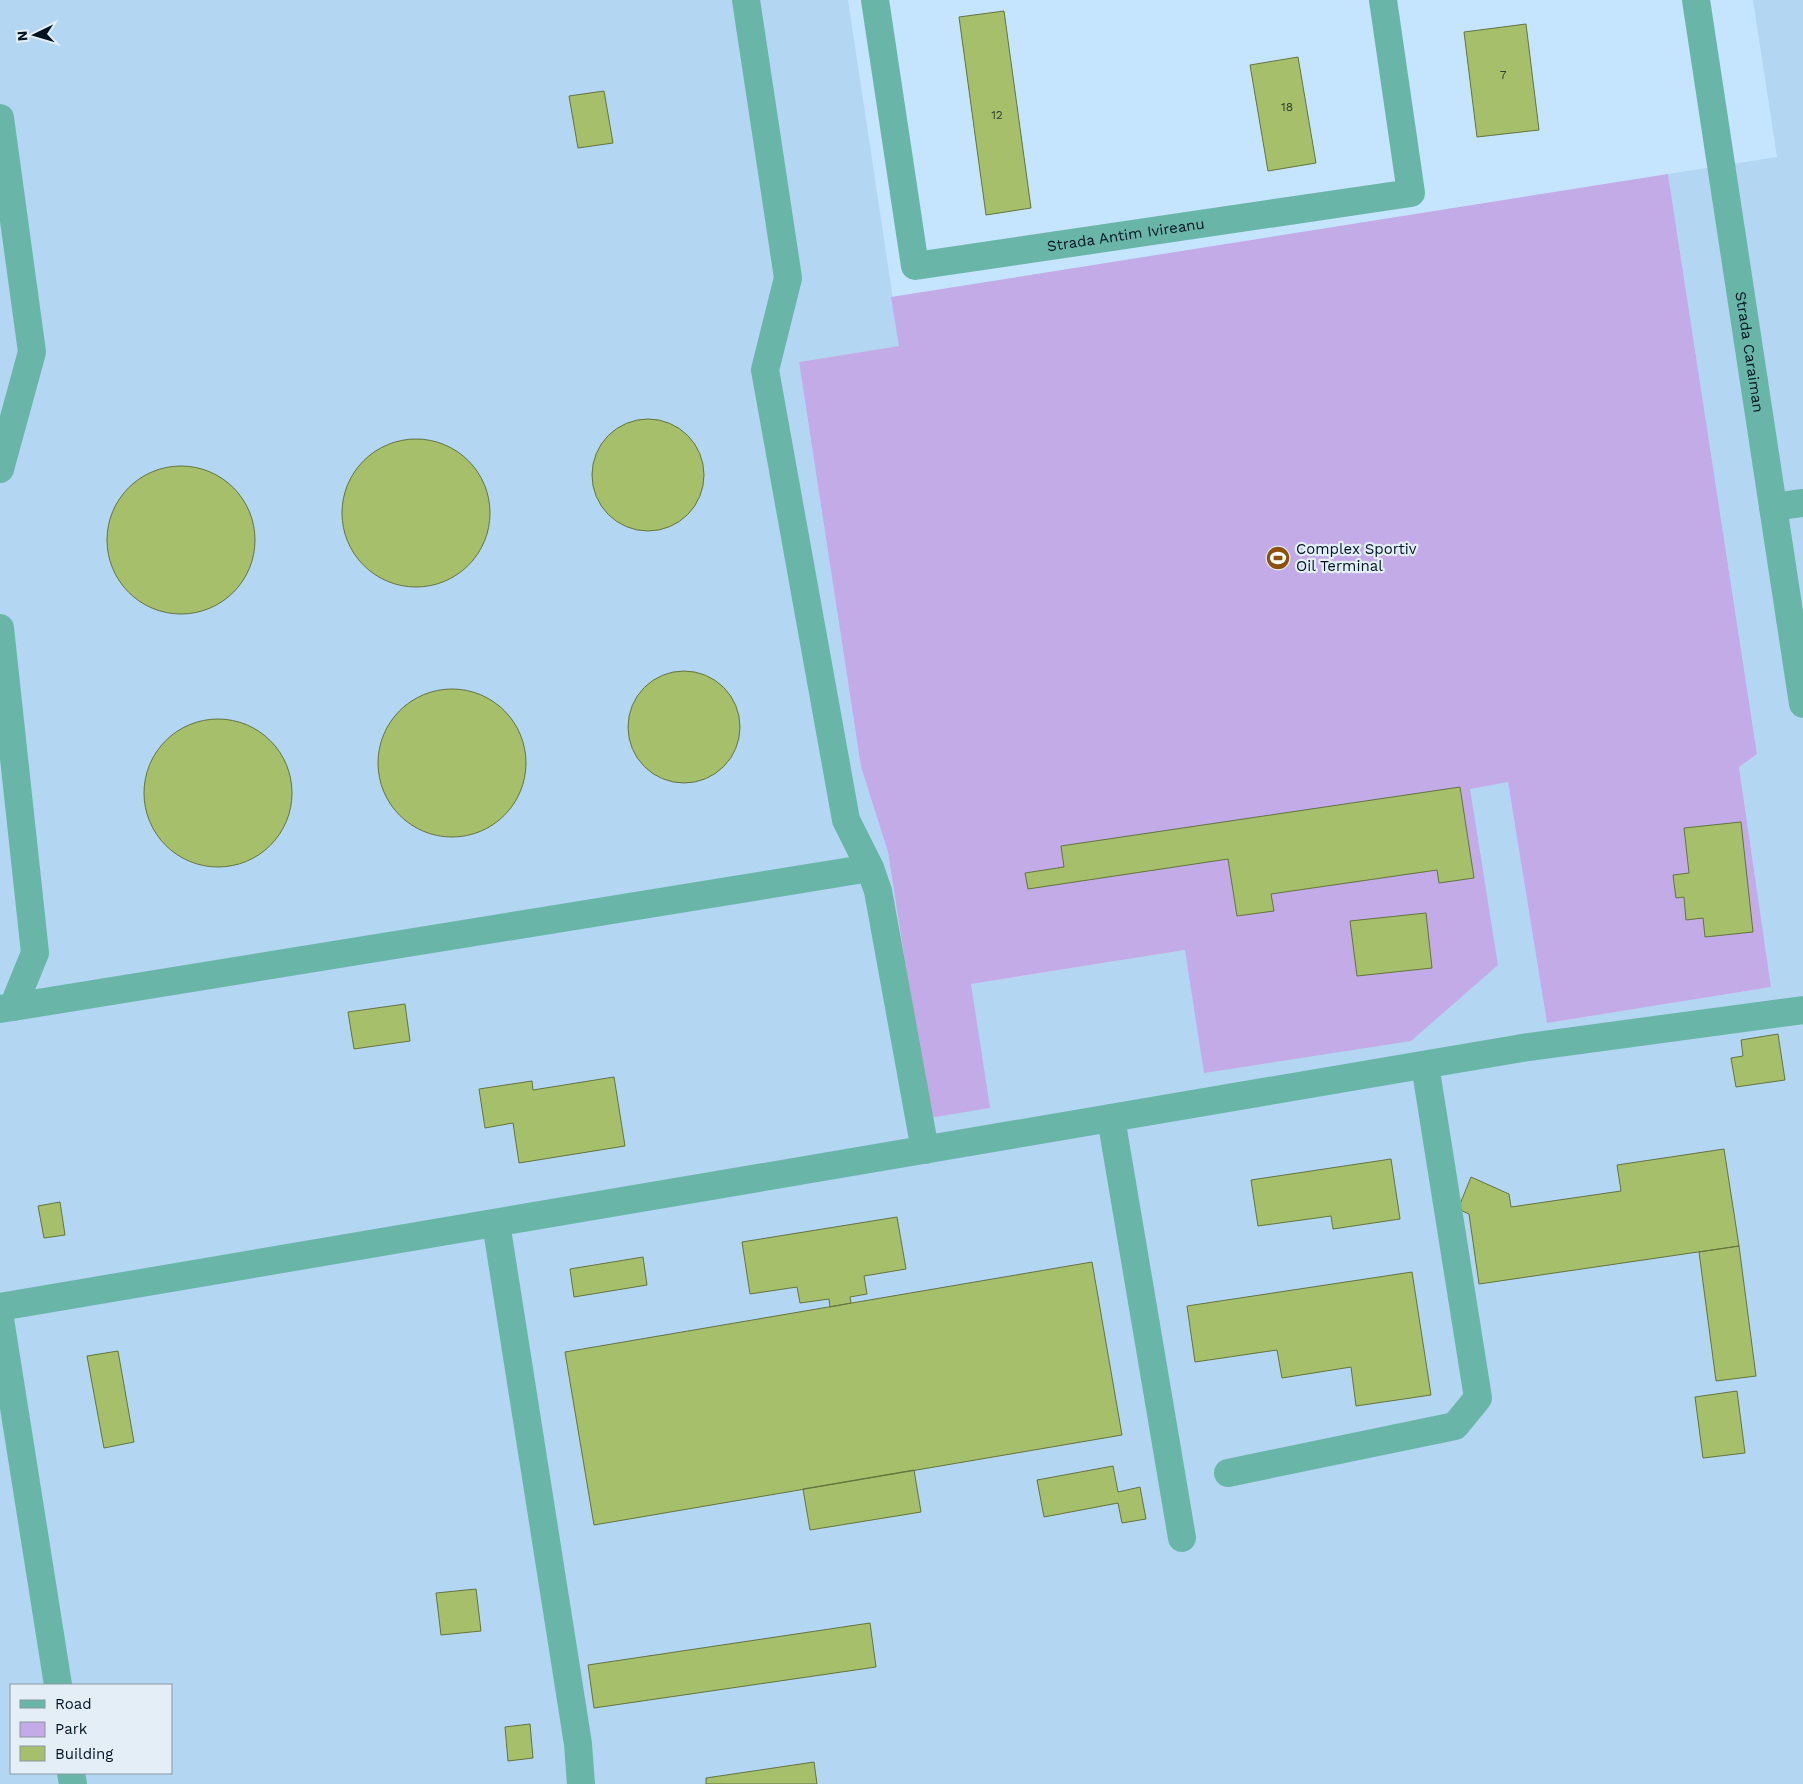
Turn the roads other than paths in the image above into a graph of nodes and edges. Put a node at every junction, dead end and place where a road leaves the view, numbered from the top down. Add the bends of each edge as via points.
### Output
1 (746, 0) edge
2 (876, 0) edge
3 (1382, 0) edge
4 (1696, 0) edge
5 (0, 118) edge
6 (0, 469) edge
7 (1803, 503) edge
8 (1773, 507) junction
9 (0, 628) edge
10 (1803, 704) edge
11 (870, 868) junction
12 (7, 1008) edge
13 (1803, 1010) edge
14 (1425, 1065) junction
15 (1111, 1118) junction
16 (925, 1150) junction
17 (496, 1224) junction
18 (0, 1307) edge
19 (0, 1319) edge
20 (1228, 1473) dead end
21 (1182, 1538) dead end
22 (58, 1684) edge
23 (581, 1784) edge

1 - 11 street via 788,278 765,370 846,820
2 - 3 street, Strada Antim Ivireanu via 914,266 1411,193
4 - 8 street, Strada Caraiman
5 - 6 street via 32,352
7 - 8 street
8 - 10 street, Strada Caraiman
9 - 12 street via 35,953
11 - 12 street
11 - 16 street via 878,891
13 - 14 street via 1528,1047
14 - 15 street
14 - 20 street via 1478,1398 1455,1426
15 - 16 street
15 - 21 street
16 - 17 street
17 - 18 street
17 - 23 street via 578,1744
19 - 22 street

